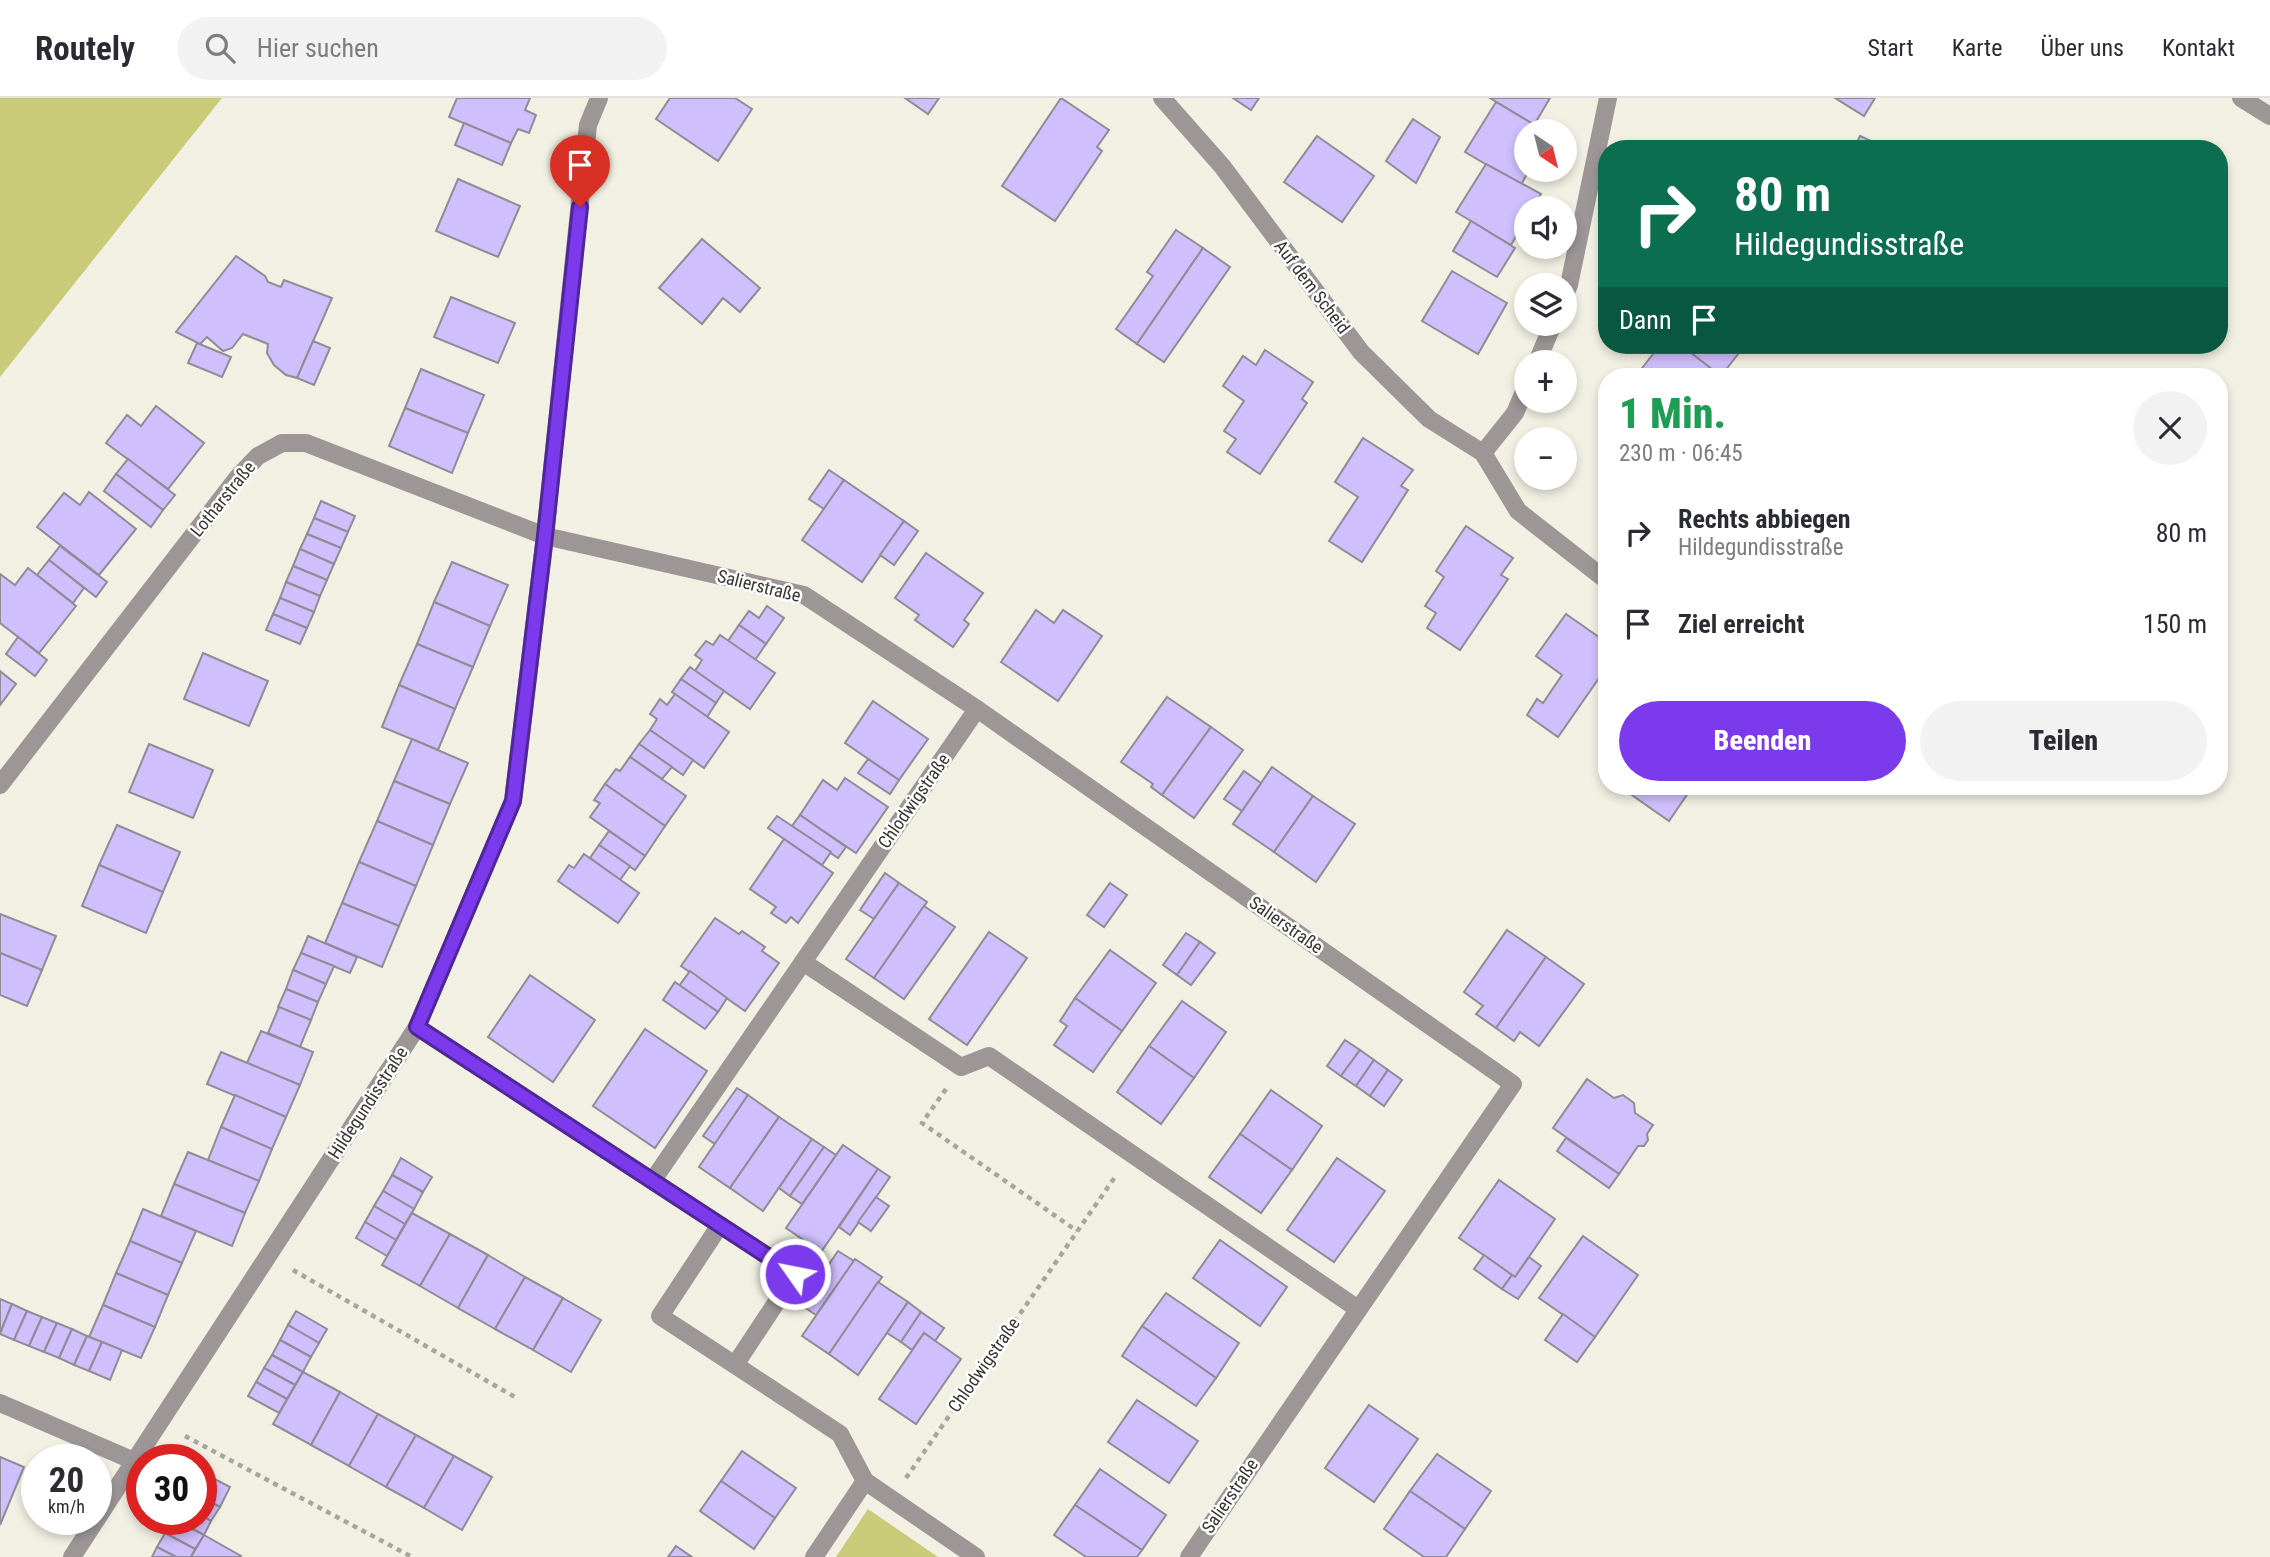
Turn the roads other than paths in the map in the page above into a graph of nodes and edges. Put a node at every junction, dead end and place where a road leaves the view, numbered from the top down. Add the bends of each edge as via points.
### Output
1 (599, 98) edge
2 (1162, 98) edge
3 (1608, 98) edge
4 (2241, 98) edge
5 (2270, 116) edge
6 (1599, 140) edge
7 (1598, 146) edge
8 (1572, 273) edge
9 (1515, 413) edge
10 (1483, 453) junction
11 (545, 536) junction
12 (1598, 574) edge
13 (977, 709) junction
14 (0, 785) edge
15 (803, 962) junction
16 (417, 1027) junction
17 (653, 1180) junction
18 (720, 1225) junction
19 (1358, 1309) junction
20 (735, 1365) junction
21 (0, 1403) edge
22 (145, 1444) edge
23 (126, 1458) edge
24 (126, 1473) edge
25 (865, 1481) junction
26 (72, 1557) edge
27 (814, 1557) edge
28 (976, 1557) edge
29 (1189, 1557) edge

1 - 11 street, Hildegundisstraße via 588,125
2 - 10 street, Auf dem Scheid via 1222,166 1361,352 1429,419
3 - 6 street
4 - 5 street
7 - 8 street
9 - 10 street
10 - 12 street, Auf dem Scheid via 1518,510
11 - 13 street, Salierstraße via 804,595
11 - 14 street, Lotharstraße via 306,443 282,443 258,456 238,477
11 - 16 street, Hildegundisstraße via 513,801
13 - 15 street, Chlodwigstraße
13 - 19 street, Salierstraße via 1513,1084
15 - 17 street, Chlodwigstraße
15 - 19 street via 961,1067 989,1056
16 - 17 street
16 - 22 street, Hildegundisstraße
17 - 18 street
18 - 20 street via 795,1274
18 - 20 street via 660,1316
19 - 29 street, Salierstraße
20 - 25 street via 840,1434
21 - 23 street
24 - 26 street, Hildegundisstraße
25 - 27 street
25 - 28 street

